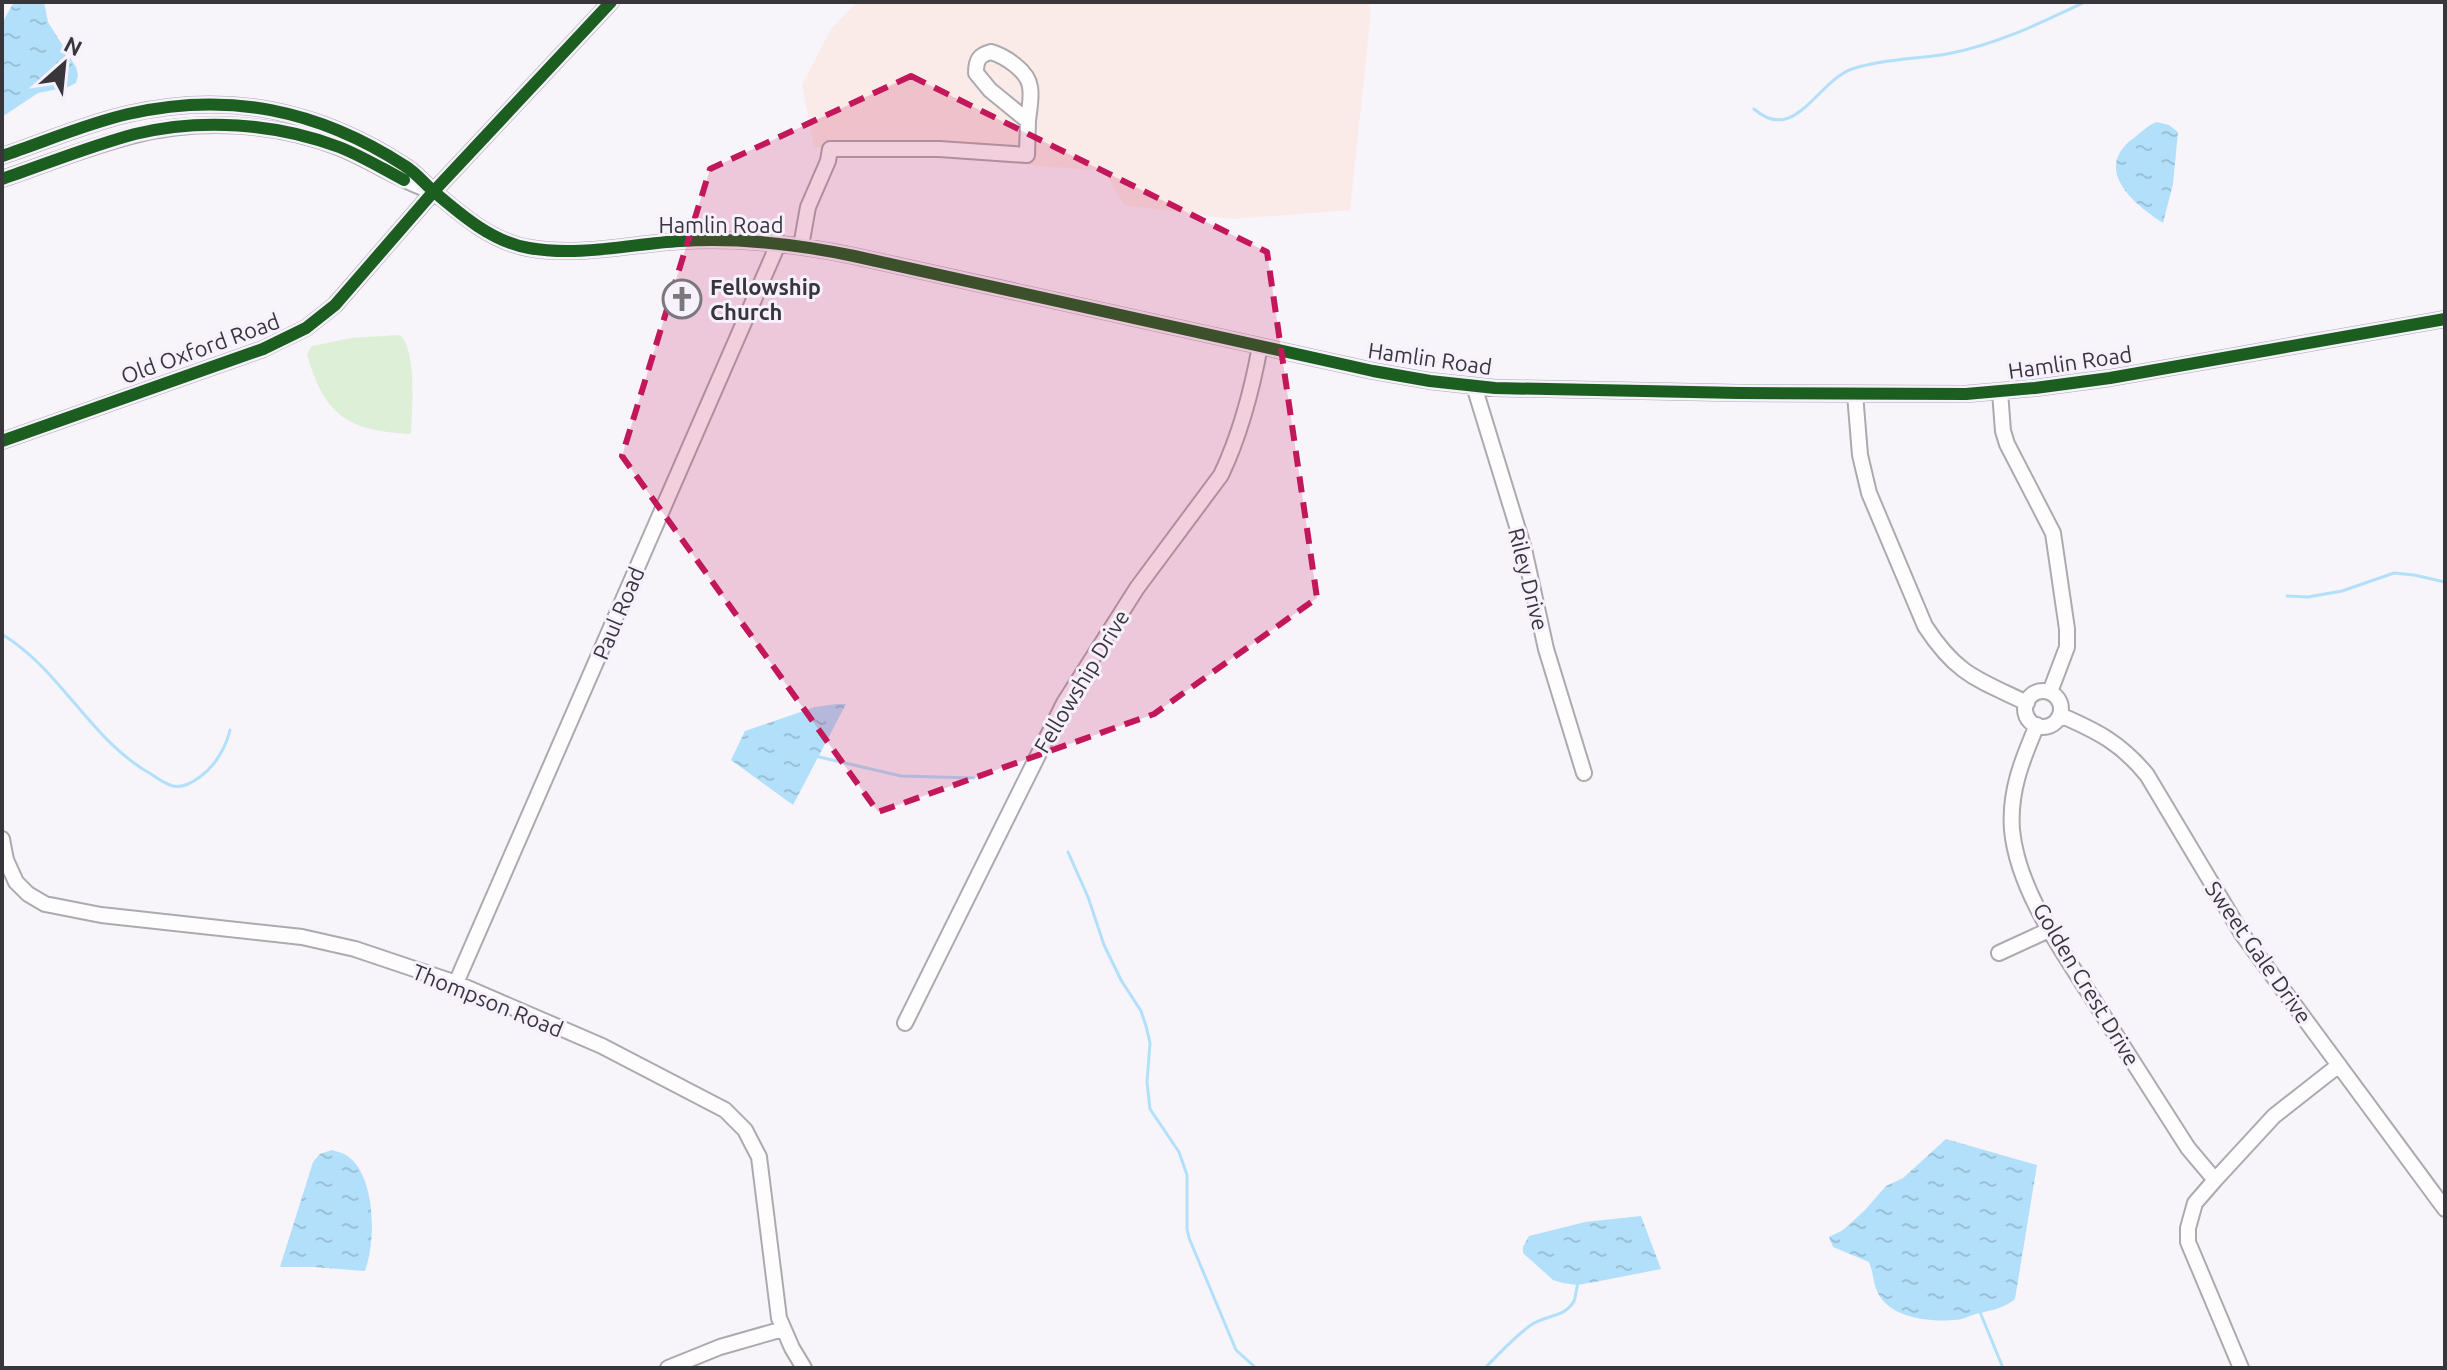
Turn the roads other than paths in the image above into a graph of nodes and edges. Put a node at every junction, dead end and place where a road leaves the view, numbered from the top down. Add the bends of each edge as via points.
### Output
1 (611, 2) edge
2 (1028, 121) junction
3 (2, 156) edge
4 (2, 179) edge
5 (434, 191) junction
6 (779, 242) junction
7 (801, 246) junction
8 (2445, 319) edge
9 (1260, 346) junction
10 (1474, 386) junction
11 (2000, 392) junction
12 (1855, 394) junction
13 (2, 441) edge
14 (2050, 692) junction
15 (2027, 703) junction
16 (2060, 715) junction
17 (2037, 725) junction
18 (1584, 773) dead end
19 (2, 839) edge
20 (2049, 930) junction
21 (1999, 953) dead end
22 (456, 983) junction
23 (905, 1023) dead end
24 (2339, 1065) junction
25 (2215, 1180) junction
26 (2445, 1209) edge
27 (783, 1329) junction
28 (668, 1368) edge
29 (804, 1368) edge
30 (2241, 1368) edge

1 - 5 street, Old Oxford Road
2 - 2 street via 1028,81 1000,54 983,54 976,73
2 - 7 street via 1027,155 830,149 808,207
3 - 5 street, Hamlin Road via 126,114 190,105 244,105 340,130 408,167
4 - 5 street via 134,135 173,127 230,126 273,130 337,147
5 - 6 street, Hamlin Road via 494,235 528,248
5 - 13 street, Old Oxford Road via 347,294 306,328 263,349
6 - 7 street, Hamlin Road
6 - 22 street, Paul Road
7 - 9 street, Hamlin Road
8 - 11 street, Hamlin Road
9 - 10 street, Hamlin Road via 1401,377
9 - 23 street, Fellowship Drive via 1249,398 1221,475 1137,588 1064,703
10 - 12 street, Hamlin Road
10 - 18 street, Riley Drive
11 - 12 street, Hamlin Road
11 - 14 street via 2007,444 2053,533 2067,647
12 - 15 street via 1869,493 1925,626 1960,669
14 - 15 street via 2036,693
14 - 16 street via 2060,701
15 - 17 street via 2027,716
16 - 17 street via 2050,725
16 - 24 street, Sweet Gale Drive via 2111,739 2147,775 2242,934
17 - 20 street, Golden Crest Drive via 2015,780 2012,832 2024,876
19 - 22 street, Thompson Road via 16,882 53,907 302,937
20 - 21 street
20 - 25 street, Golden Crest Drive via 2188,1148
22 - 27 street, Thompson Road via 637,1063 735,1119 759,1157
24 - 25 street via 2274,1116
24 - 26 street, Sweet Gale Drive
25 - 30 street via 2195,1203 2188,1242
27 - 28 street
27 - 29 street, Thompson Road

